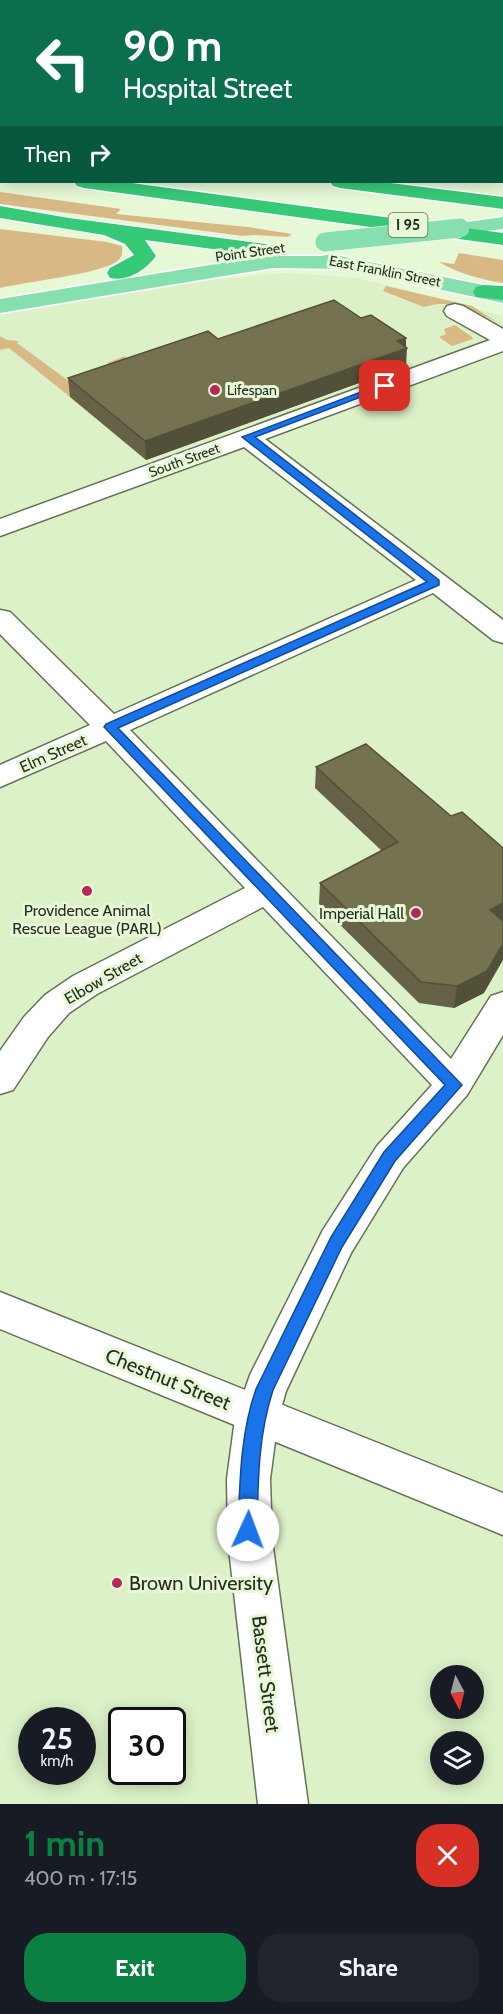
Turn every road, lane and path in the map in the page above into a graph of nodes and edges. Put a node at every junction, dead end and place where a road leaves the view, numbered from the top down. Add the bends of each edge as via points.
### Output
1 (92, 183) edge
2 (348, 183) edge
3 (503, 203) edge
4 (0, 212) edge
5 (0, 220) edge
6 (503, 223) edge
7 (69, 224) junction
8 (460, 228) junction
9 (108, 229) junction
10 (503, 239) edge
11 (266, 250) junction
12 (350, 263) junction
13 (118, 273) junction
14 (454, 284) junction
15 (497, 294) edge
16 (0, 297) edge
17 (0, 306) edge
18 (455, 311) dead end
19 (503, 338) edge
20 (503, 343) edge
21 (247, 437) junction
22 (0, 528) edge
23 (435, 582) junction
24 (0, 618) edge
25 (503, 634) edge
26 (110, 727) junction
27 (0, 777) edge
28 (266, 891) junction
29 (503, 1005) edge
30 (0, 1080) edge
31 (454, 1085) junction
32 (0, 1310) edge
33 (256, 1414) junction
34 (503, 1514) edge
35 (283, 1804) edge

1 - 10 highway, I 95
2 - 3 highway, I 95
4 - 7 highway
5 - 7 highway
6 - 8 main road, Point Street
7 - 9 highway
8 - 11 main road, Point Street, bridge
8 - 14 main road, bridge via 428,237 420,245 421,256 435,274
9 - 11 highway
9 - 13 highway via 132,239 145,256
11 - 12 main road, East Franklin Street
11 - 13 main road, Point Street
12 - 14 main road, East Franklin Street
12 - 17 main road, Point Street via 273,262 230,267
13 - 16 main road, Point Street
14 - 15 main road, East Franklin Street
18 - 19 street
20 - 21 street, South Street
21 - 22 street, South Street
21 - 23 street
23 - 25 street
23 - 26 street, Elm Street
24 - 26 street
26 - 27 street, Elm Street
26 - 28 street
28 - 30 street, Elbow Street via 57,1004
28 - 31 street
29 - 31 street, Bassett Street
31 - 33 street, Bassett Street via 390,1157 337,1242
32 - 33 street, Chestnut Street
33 - 34 street, Chestnut Street
33 - 35 street, Bassett Street via 250,1448 248,1530

